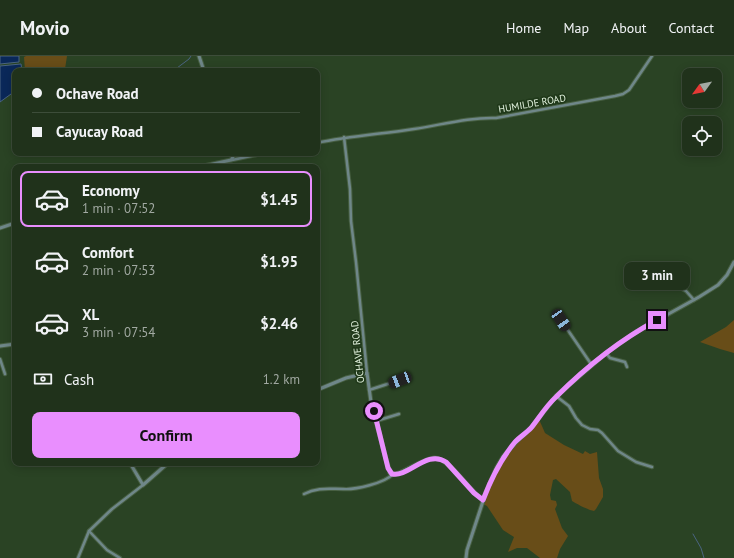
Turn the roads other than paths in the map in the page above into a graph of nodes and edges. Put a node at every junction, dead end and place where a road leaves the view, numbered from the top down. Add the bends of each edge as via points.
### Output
1 (199, 56) edge
2 (652, 56) edge
3 (203, 68) edge
4 (344, 138) junction
5 (320, 142) edge
6 (232, 156) edge
7 (251, 156) edge
8 (232, 160) junction
9 (213, 164) edge
10 (12, 224) edge
11 (0, 228) edge
12 (734, 262) edge
13 (666, 280) dead end
14 (694, 300) junction
15 (561, 320) dead end
16 (12, 344) edge
17 (0, 346) edge
18 (606, 353) junction
19 (0, 359) edge
20 (591, 364) junction
21 (627, 367) dead end
22 (367, 373) junction
23 (5, 374) dead end
24 (400, 380) dead end
25 (320, 389) edge
26 (369, 390) junction
27 (556, 396) junction
28 (399, 414) dead end
29 (376, 421) junction
30 (132, 466) edge
31 (165, 466) edge
32 (652, 467) dead end
33 (393, 474) junction
34 (143, 485) junction
35 (304, 494) dead end
36 (483, 500) junction
37 (89, 531) junction
38 (78, 558) edge
39 (120, 558) edge
40 (466, 558) edge

1 - 3 street
2 - 4 street, HUMILDE ROAD via 626,93 615,96 496,118 479,118
4 - 5 street
4 - 22 street, OCHAVE ROAD
6 - 8 street
7 - 8 street
8 - 9 street
10 - 11 street
12 - 14 street via 721,283
13 - 14 street via 686,291
14 - 18 street via 636,332
15 - 20 street
16 - 17 street
18 - 20 street
18 - 21 street via 610,358 625,363
19 - 23 street
20 - 27 street
22 - 25 street
22 - 26 street, OCHAVE ROAD
24 - 26 street
26 - 29 street, OCHAVE ROAD
27 - 32 street via 569,406 578,421 602,433 616,450 635,462
27 - 36 street via 530,429 503,457 490,479
28 - 29 street
29 - 33 street, OCHAVE ROAD via 388,468
30 - 34 street
31 - 34 street
33 - 35 street via 389,479 368,485 343,489 315,489
33 - 36 street via 399,474 431,459 441,459
34 - 37 street
36 - 40 street
37 - 38 street
37 - 39 street via 107,550

